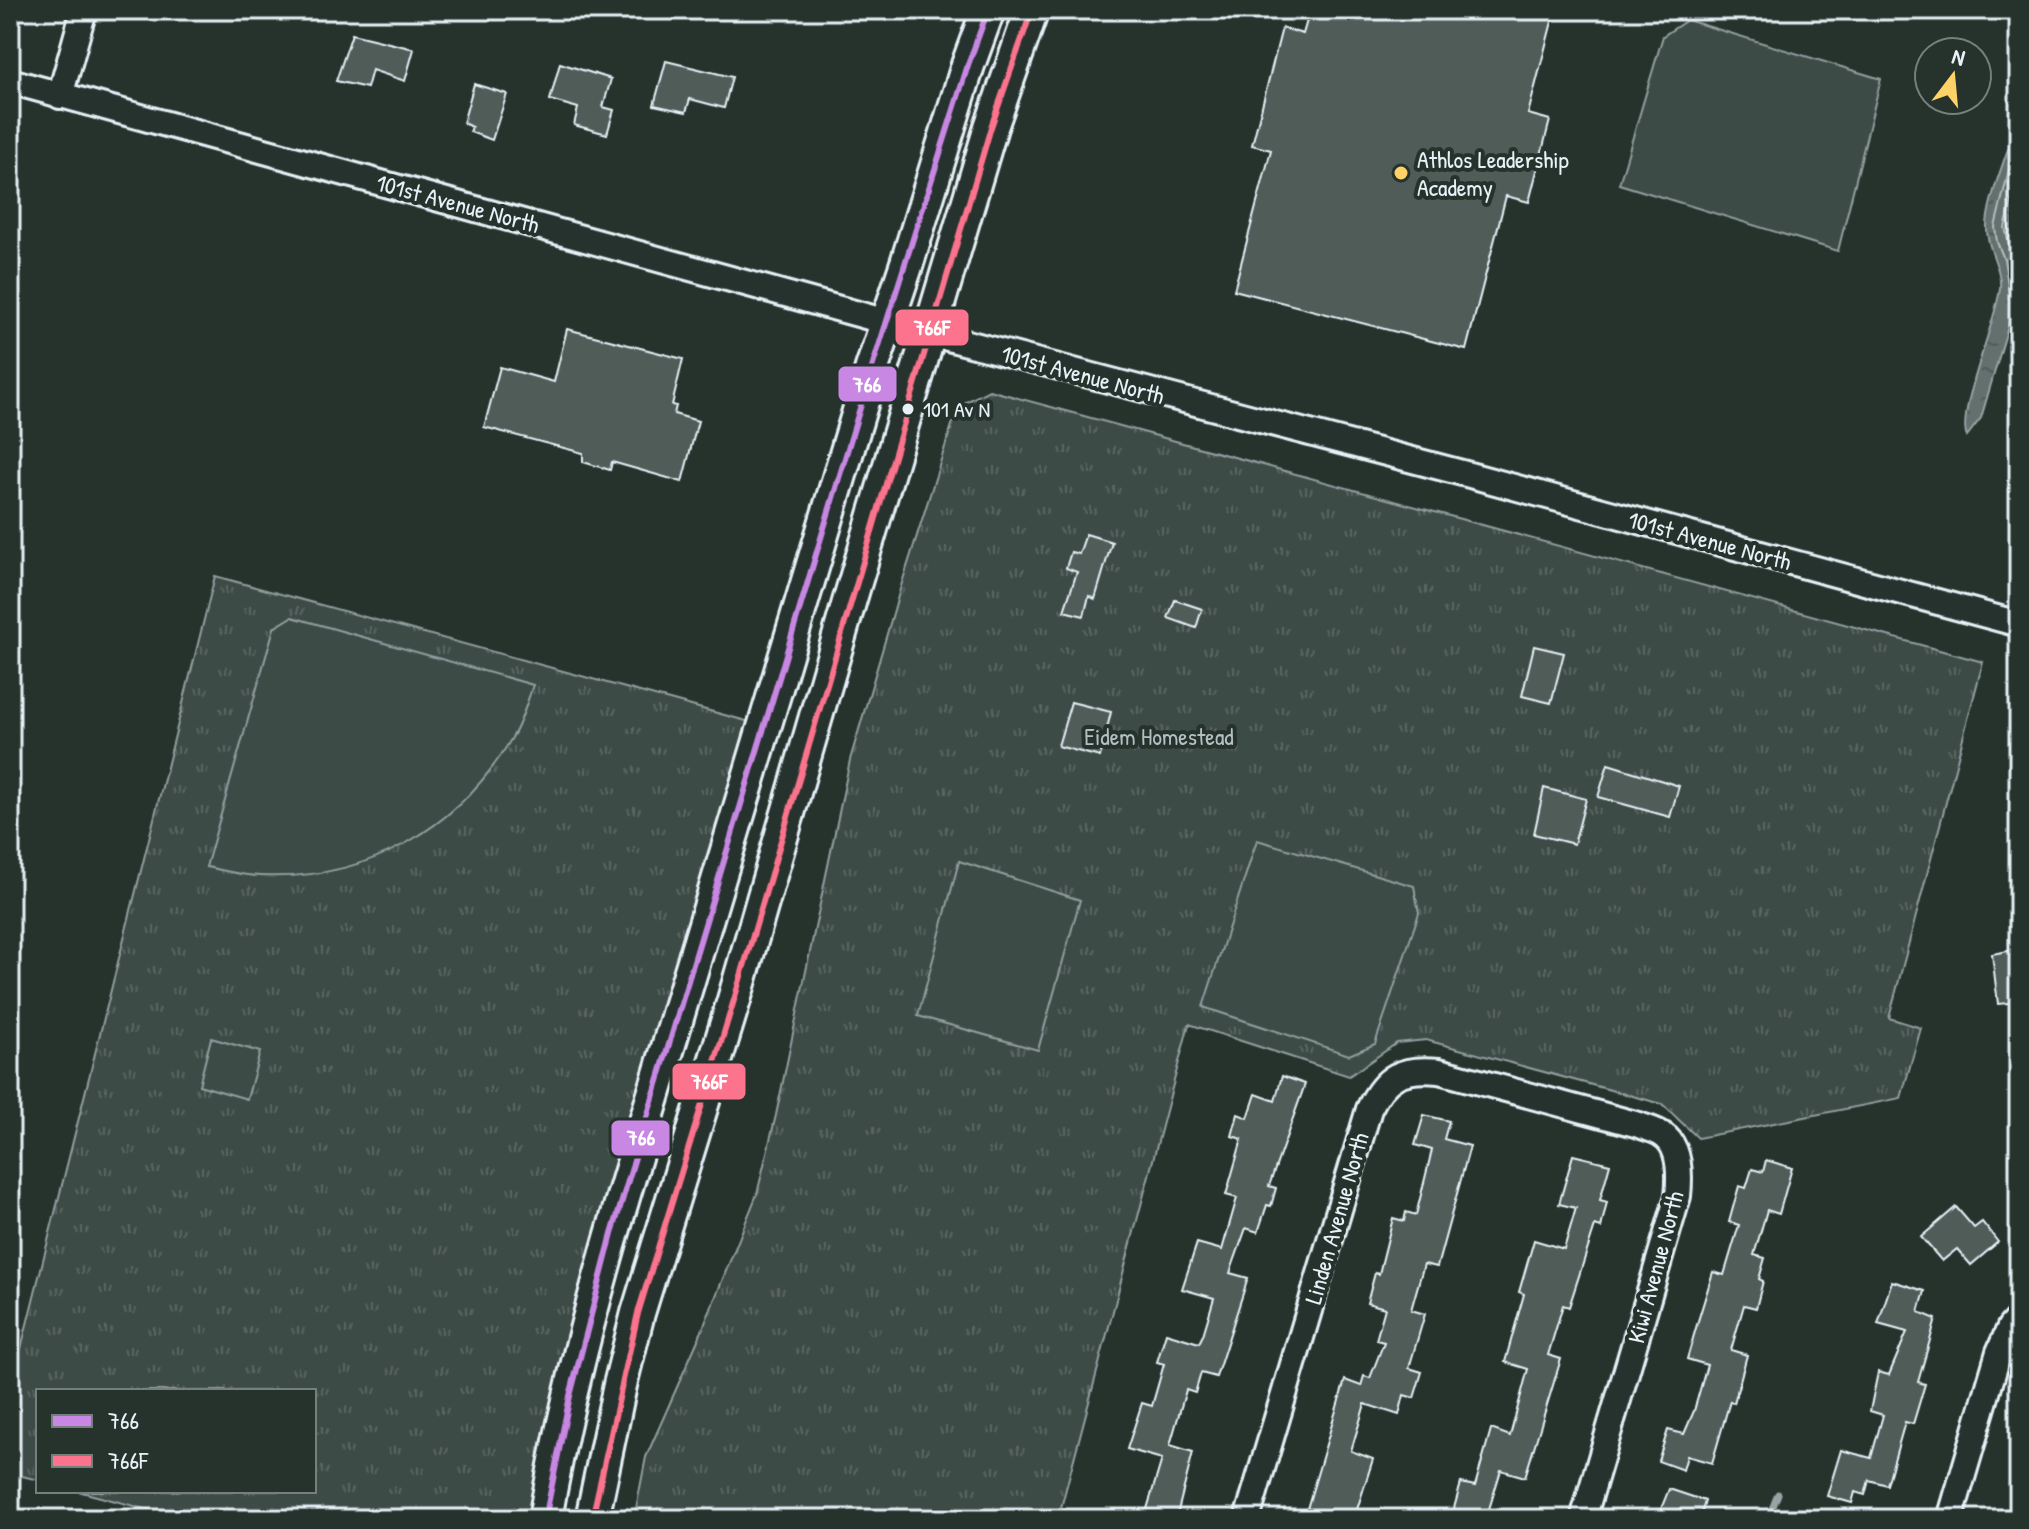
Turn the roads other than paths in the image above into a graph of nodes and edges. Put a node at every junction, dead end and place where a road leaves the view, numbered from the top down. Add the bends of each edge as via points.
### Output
1 (84, 10) edge
2 (988, 10) edge
3 (1032, 10) edge
4 (10, 81) edge
5 (60, 96) junction
6 (887, 322) junction
7 (929, 333) junction
8 (2019, 624) edge
9 (1547, 1100) joint
10 (2019, 1317) edge
11 (545, 1519) edge
12 (592, 1519) edge
13 (1247, 1519) edge
14 (1583, 1519) edge
15 (1950, 1519) edge

1 - 5 street
2 - 6 main road
3 - 7 main road via 995,112
4 - 5 street, 101st Avenue North
5 - 6 street, 101st Avenue North
6 - 7 street, 101st Avenue North
6 - 11 main road via 593,1300
7 - 8 street, 101st Avenue North
7 - 12 main road via 638,1313
9 - 13 street, Linden Avenue North via 1416,1068 1379,1089
9 - 14 street, Kiwi Avenue North via 1665,1136 1680,1173 1678,1196
10 - 15 street via 1999,1352

